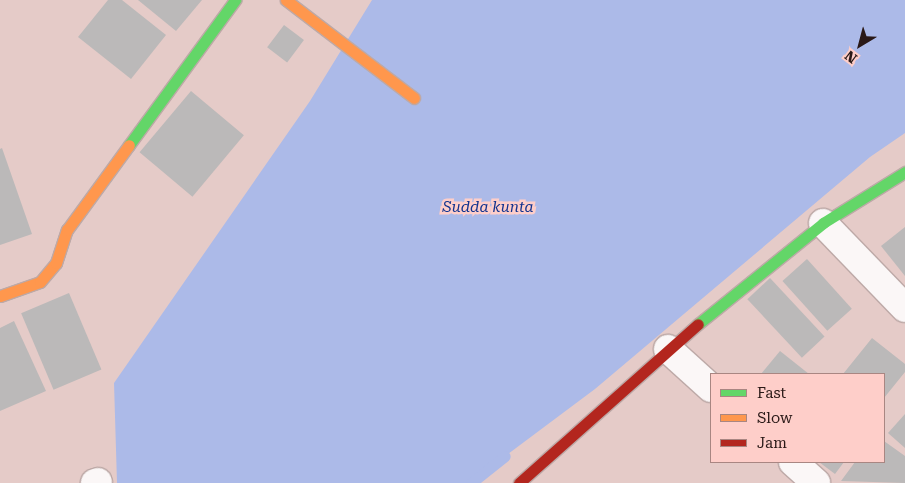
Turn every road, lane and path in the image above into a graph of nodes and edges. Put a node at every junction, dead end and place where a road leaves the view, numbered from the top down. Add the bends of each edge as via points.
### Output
1 (235, 0) edge
2 (286, 0) edge
3 (414, 98) dead end
4 (905, 172) edge
5 (823, 223) junction
6 (0, 296) edge
7 (905, 308) edge
8 (668, 349) junction
9 (710, 387) edge
10 (793, 463) edge
11 (518, 483) edge
12 (816, 483) edge

1 - 6 street via 67,230 56,263 40,282
2 - 3 street
4 - 5 street
5 - 7 street
5 - 8 street
8 - 9 street
8 - 11 street via 543,465
10 - 12 street

